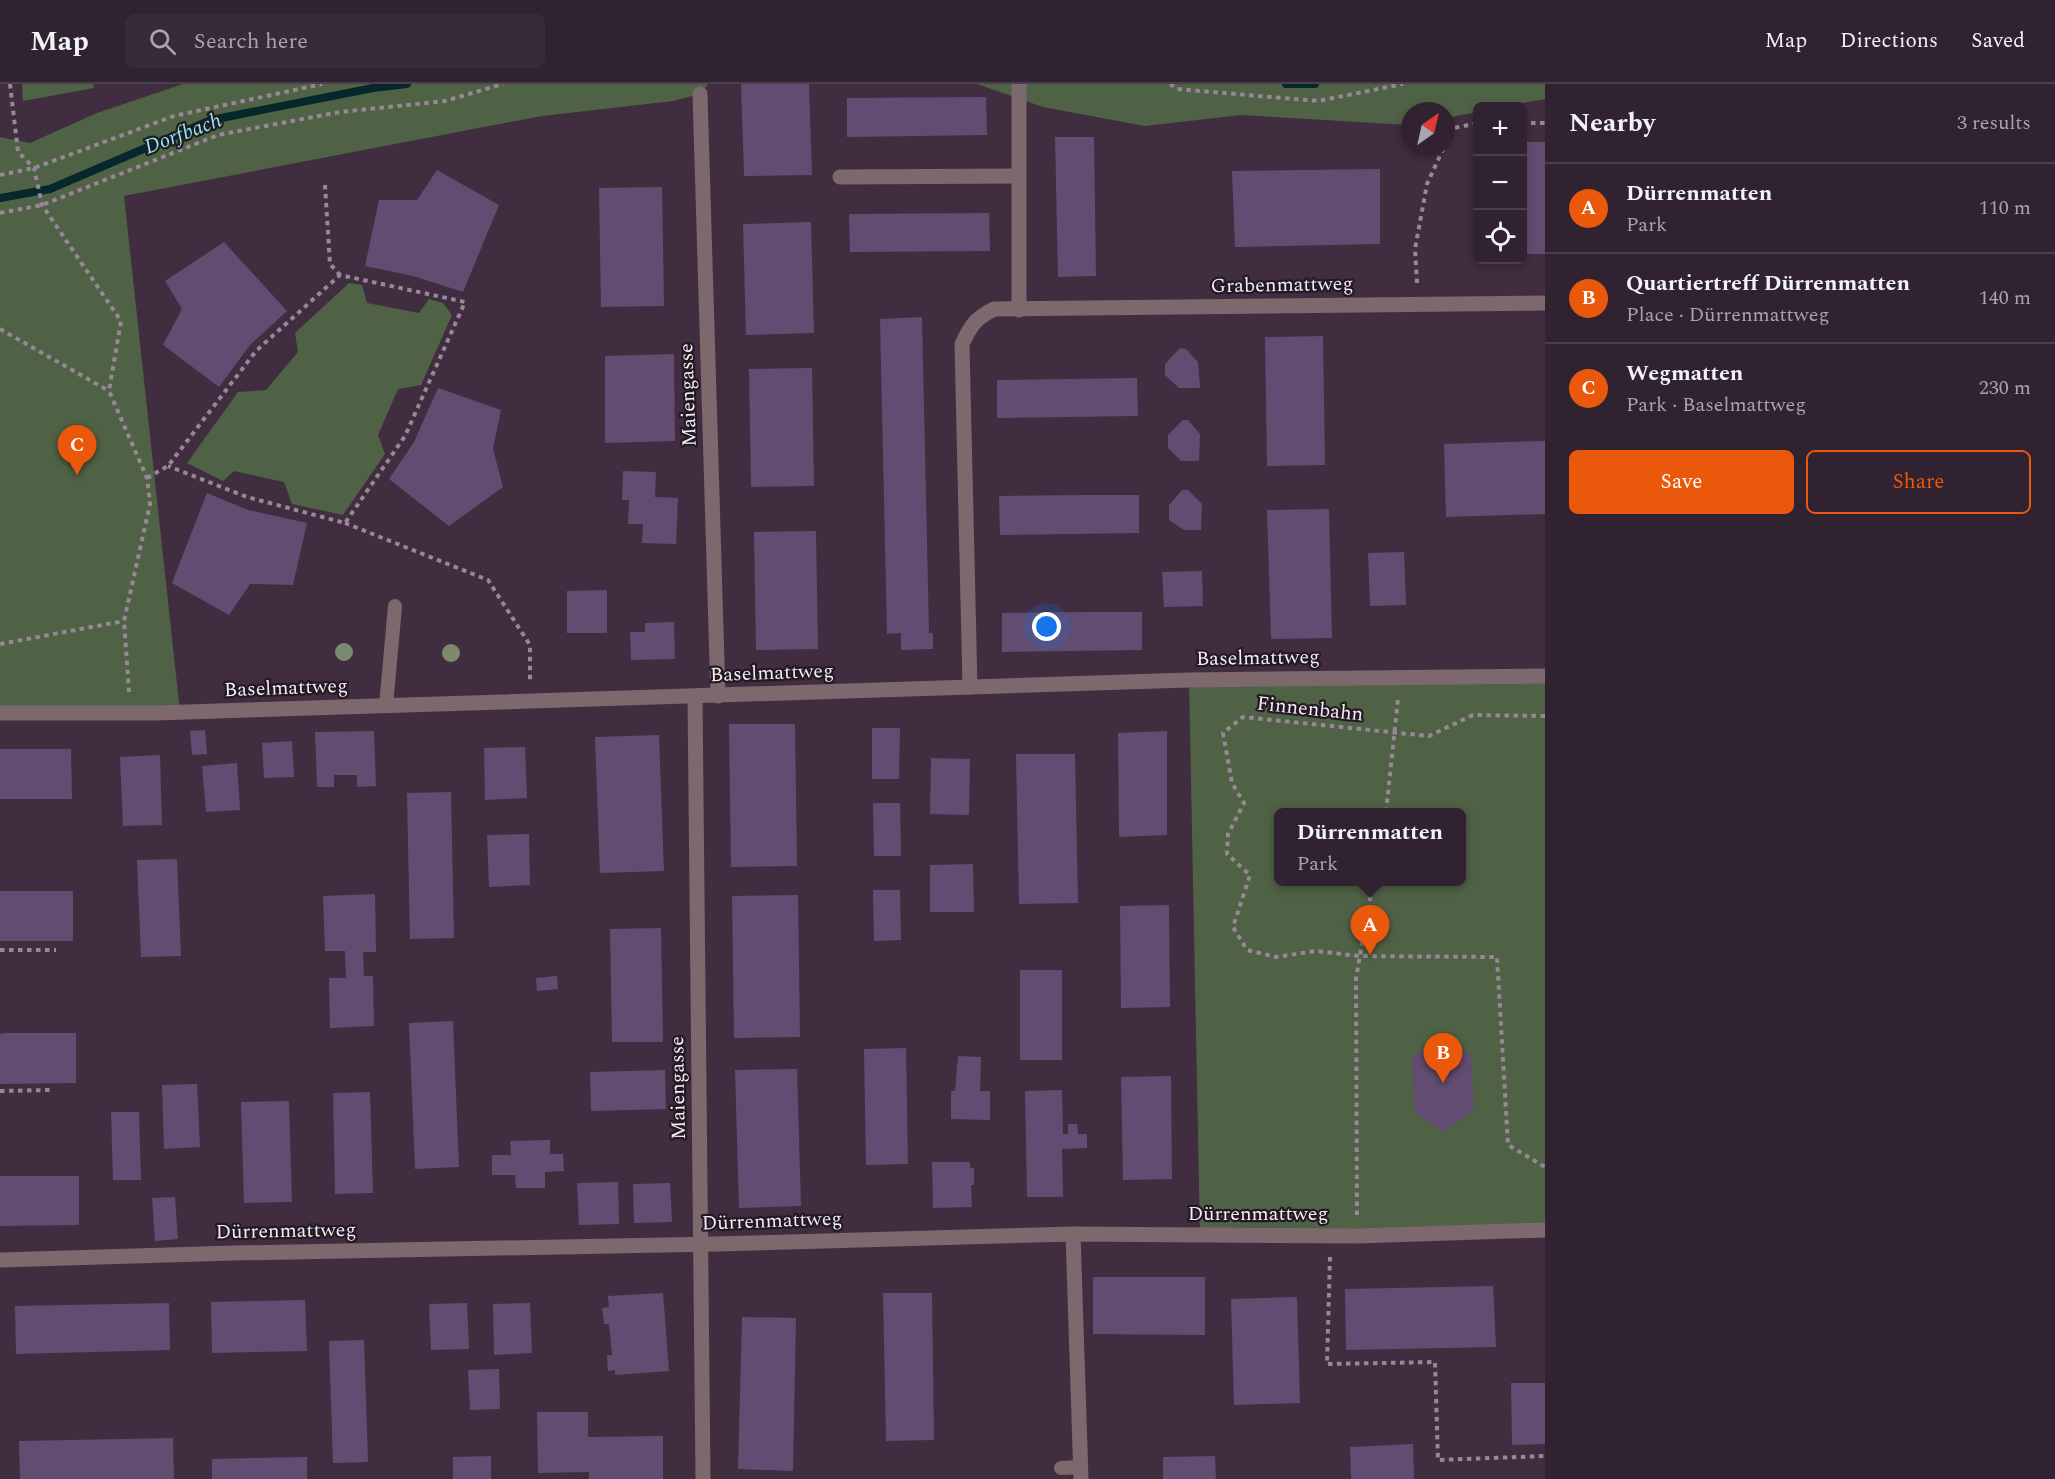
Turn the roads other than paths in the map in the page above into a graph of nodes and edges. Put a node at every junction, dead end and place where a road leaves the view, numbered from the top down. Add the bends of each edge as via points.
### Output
1 (1019, 84) edge
2 (700, 94) dead end
3 (1019, 176) junction
4 (840, 177) dead end
5 (1545, 303) edge
6 (1019, 310) junction
7 (395, 606) dead end
8 (1545, 676) edge
9 (970, 687) junction
10 (718, 696) junction
11 (695, 697) junction
12 (386, 706) junction
13 (0, 713) edge
14 (1545, 1230) edge
15 (1073, 1234) junction
16 (700, 1244) junction
17 (0, 1260) edge
18 (1061, 1468) dead end
19 (1081, 1473) edge
20 (703, 1479) edge

1 - 3 street
2 - 10 street, Maiengasse
3 - 4 street
3 - 6 street
5 - 6 street, Grabenmattweg
6 - 9 street, Grabenmattweg via 994,309 980,316 962,344
7 - 12 lane
8 - 9 street, Baselmattweg
9 - 10 street, Baselmattweg
10 - 11 street, Baselmattweg
11 - 12 street, Baselmattweg
11 - 16 street, Maiengasse
12 - 13 street, Baselmattweg
14 - 15 street, Dürrenmattweg via 1357,1236
15 - 16 street, Dürrenmattweg
15 - 19 street via 1070,1313
16 - 17 street, Dürrenmattweg
16 - 20 street, Maiengasse
18 - 19 lane

